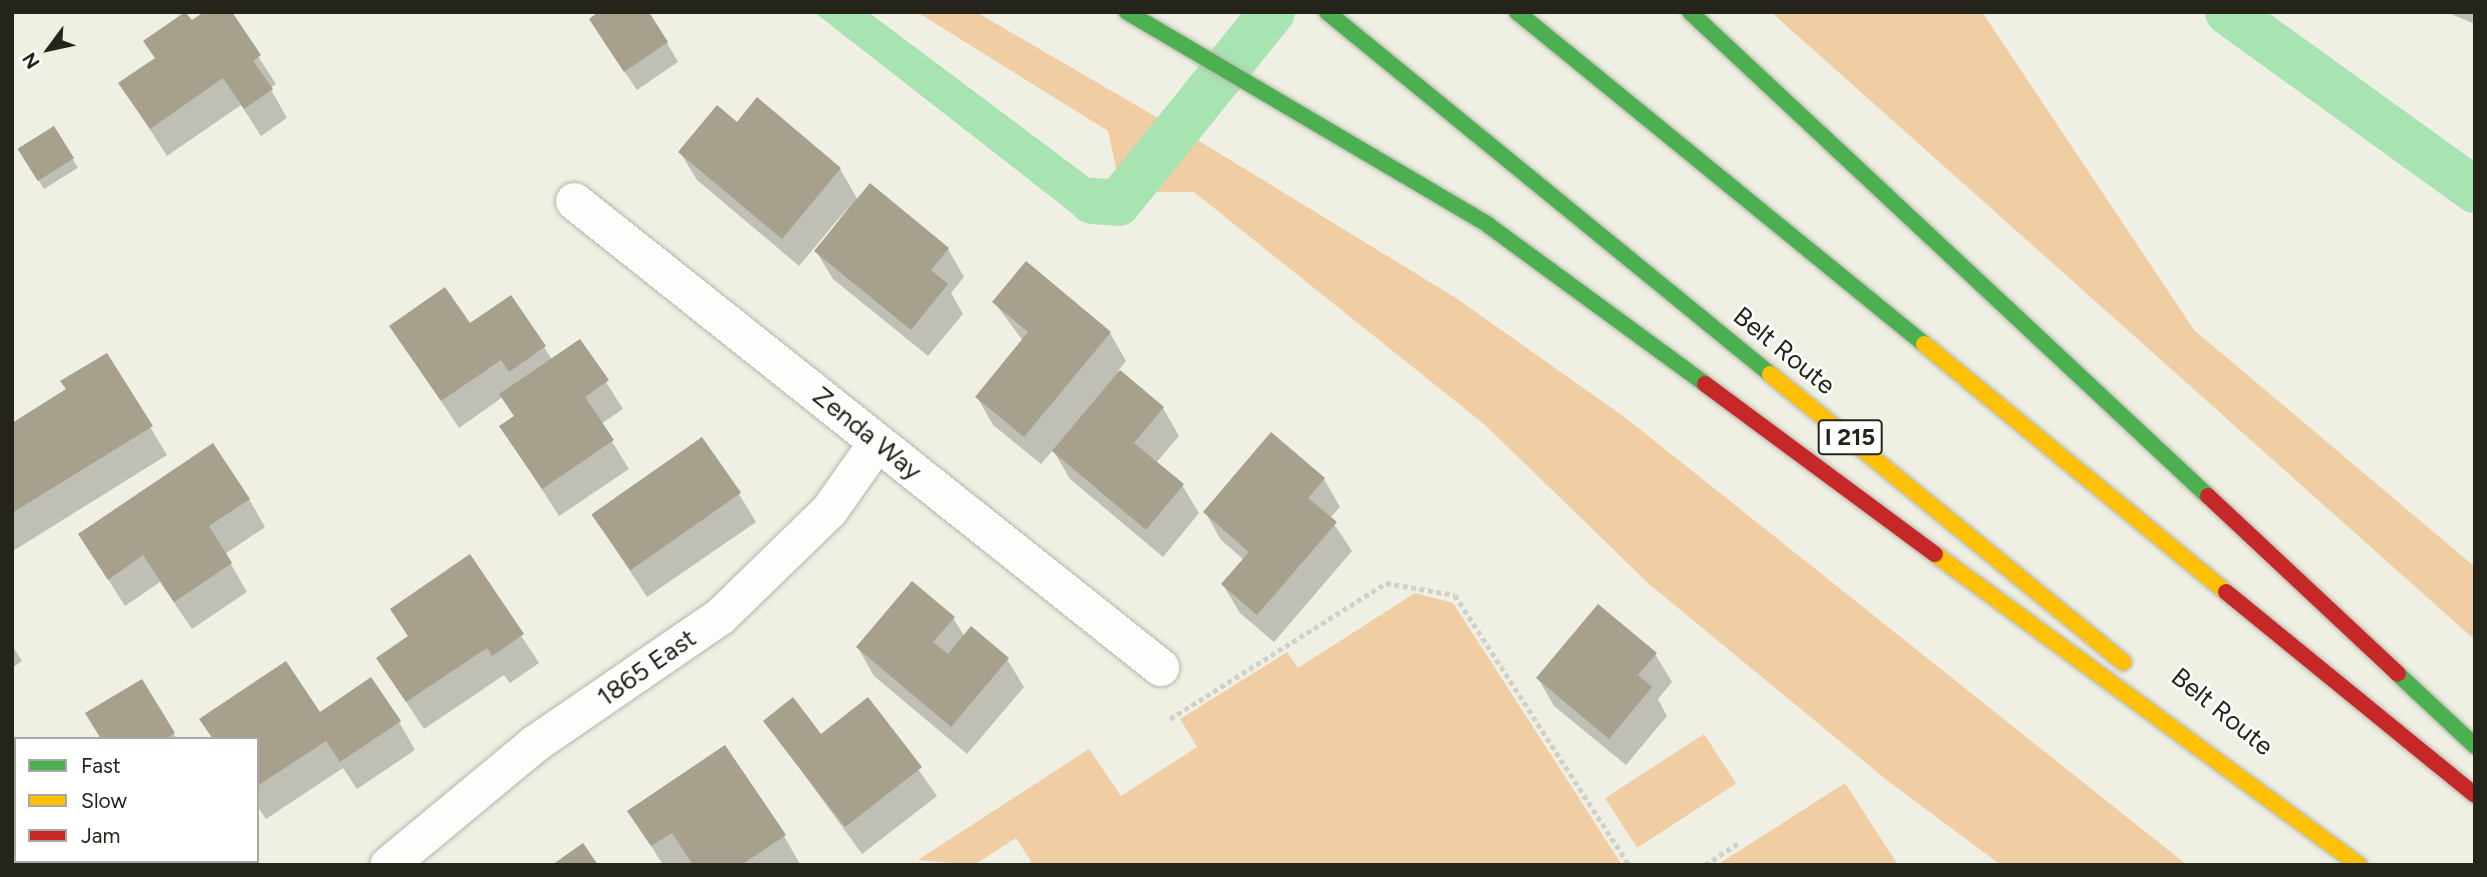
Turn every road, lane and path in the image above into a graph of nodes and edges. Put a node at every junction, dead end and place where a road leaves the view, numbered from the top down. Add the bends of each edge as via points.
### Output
1 (1127, 12) edge
2 (1327, 12) edge
3 (1517, 12) edge
4 (1690, 12) edge
5 (573, 201) dead end
6 (877, 442) junction
7 (1160, 667) dead end
8 (2134, 671) dead end
9 (2188, 715) dead end
10 (1170, 719) dead end
11 (2475, 746) edge
12 (2475, 794) edge
13 (1740, 842) dead end
14 (388, 865) edge
15 (1629, 865) edge
16 (1704, 865) edge
17 (2358, 865) edge
18 (2370, 865) edge

1 - 17 highway via 1488,225
2 - 8 highway, Belt Route / I 215
3 - 12 highway
4 - 11 highway
5 - 6 street, Zenda Way
6 - 7 street, Zenda Way
6 - 14 street, 1865 East via 829,510 720,616 535,743
9 - 18 highway, Belt Route
10 - 15 path via 1387,583 1455,595
13 - 16 path

